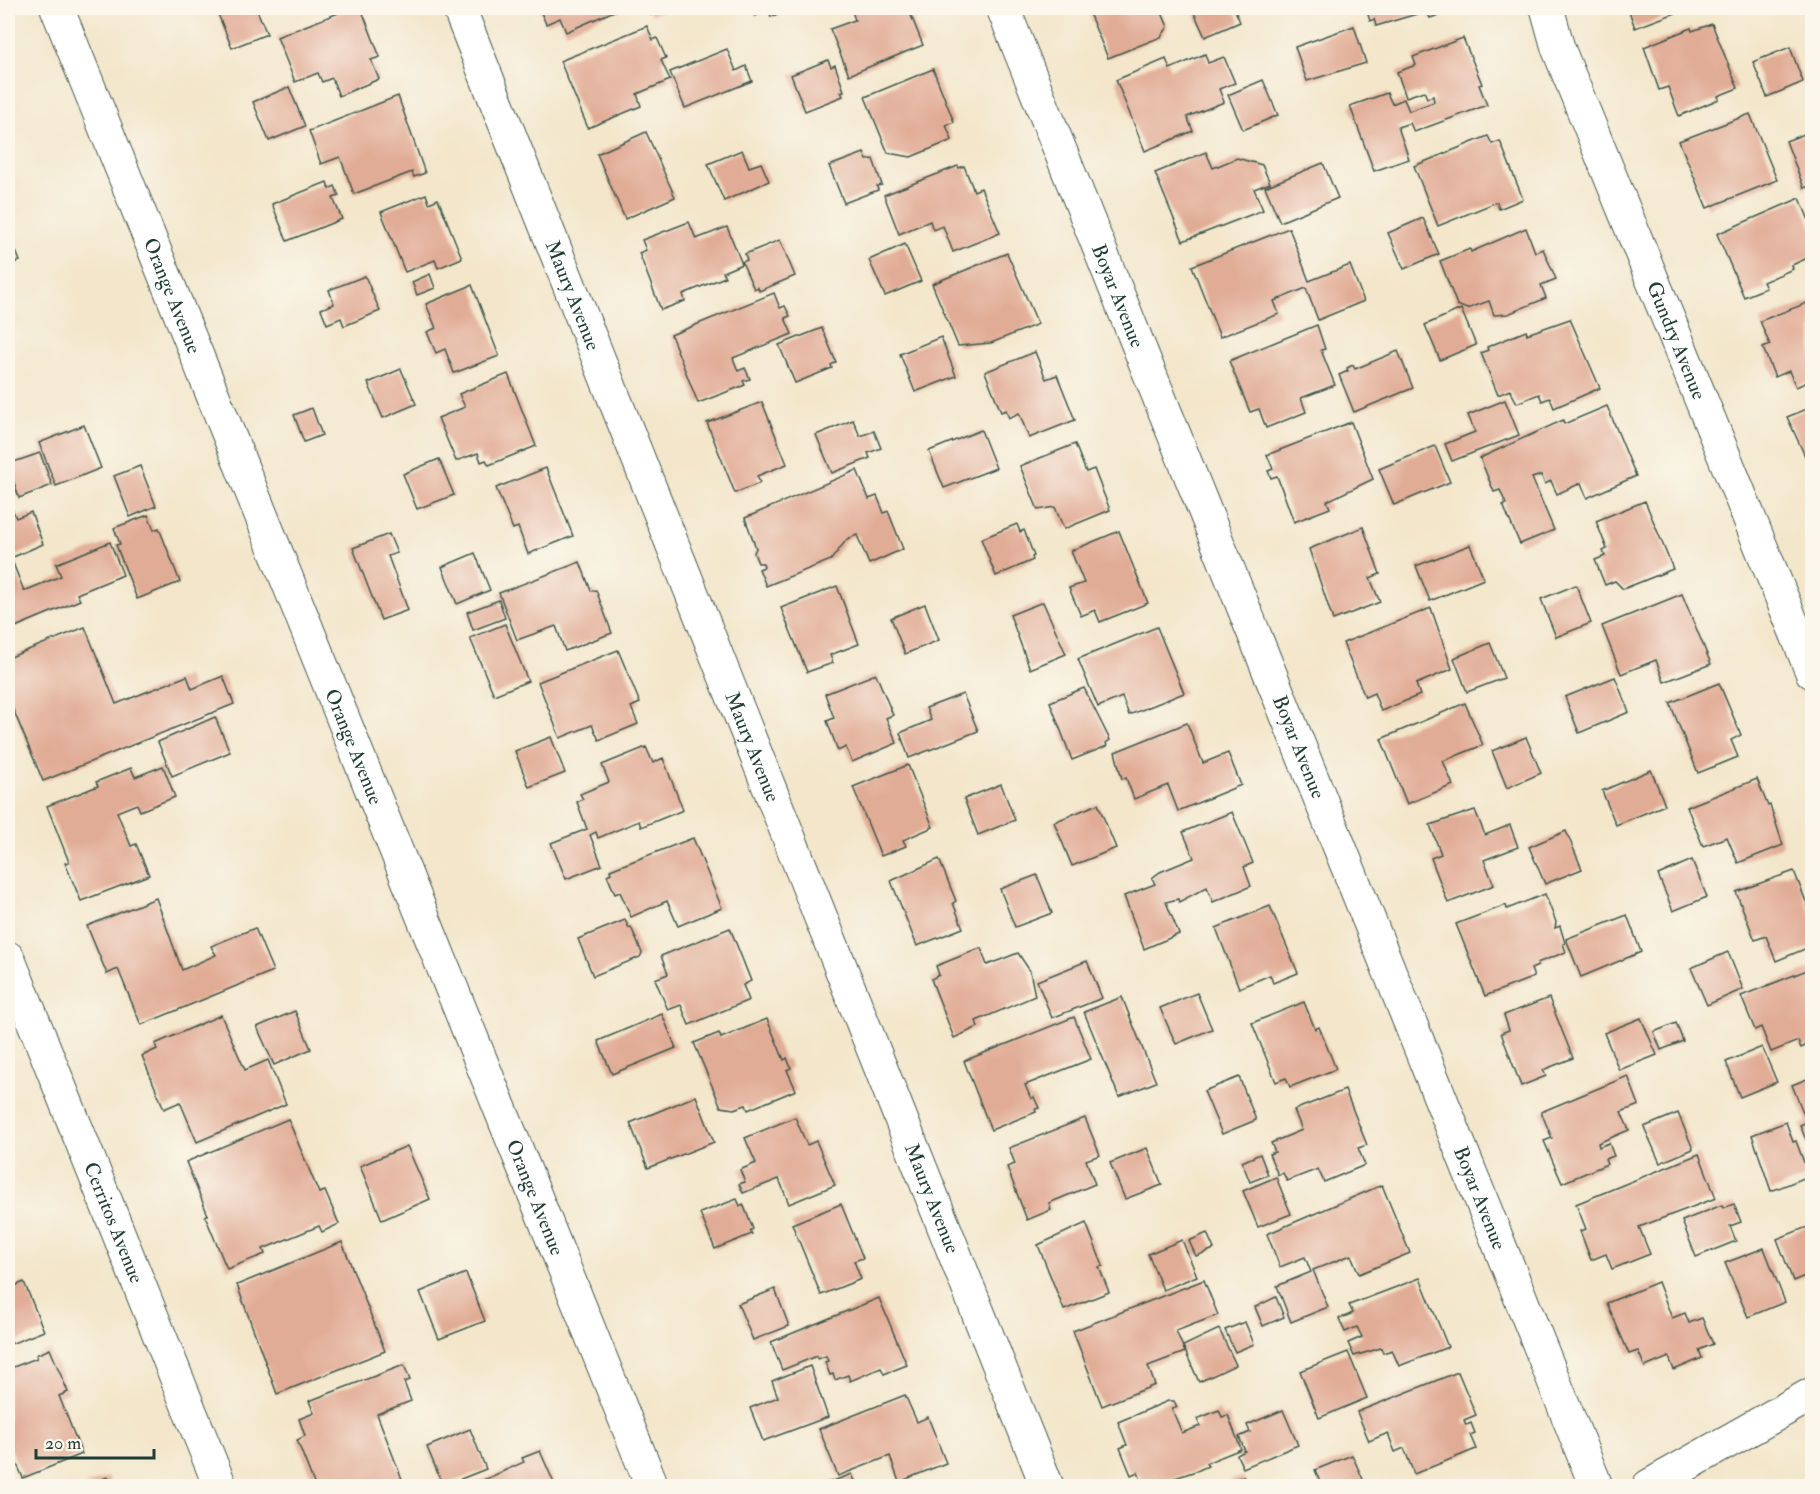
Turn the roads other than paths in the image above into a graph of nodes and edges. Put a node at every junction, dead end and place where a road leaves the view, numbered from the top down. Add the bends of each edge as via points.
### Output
1 (57, 8) edge
2 (459, 8) edge
3 (1004, 8) edge
4 (1547, 8) edge
5 (1812, 672) edge
6 (8, 958) edge
7 (19, 1017) edge
8 (1812, 1394) edge
9 (220, 1486) edge
10 (652, 1486) edge
11 (1047, 1486) edge
12 (1596, 1486) edge
13 (1648, 1486) edge

1 - 10 street, Orange Avenue
2 - 11 street, Maury Avenue
3 - 12 street, Boyar Avenue
4 - 5 street, Gundry Avenue via 1558,48
6 - 7 street, Cerritos Avenue
7 - 9 street, Cerritos Avenue
8 - 13 street

